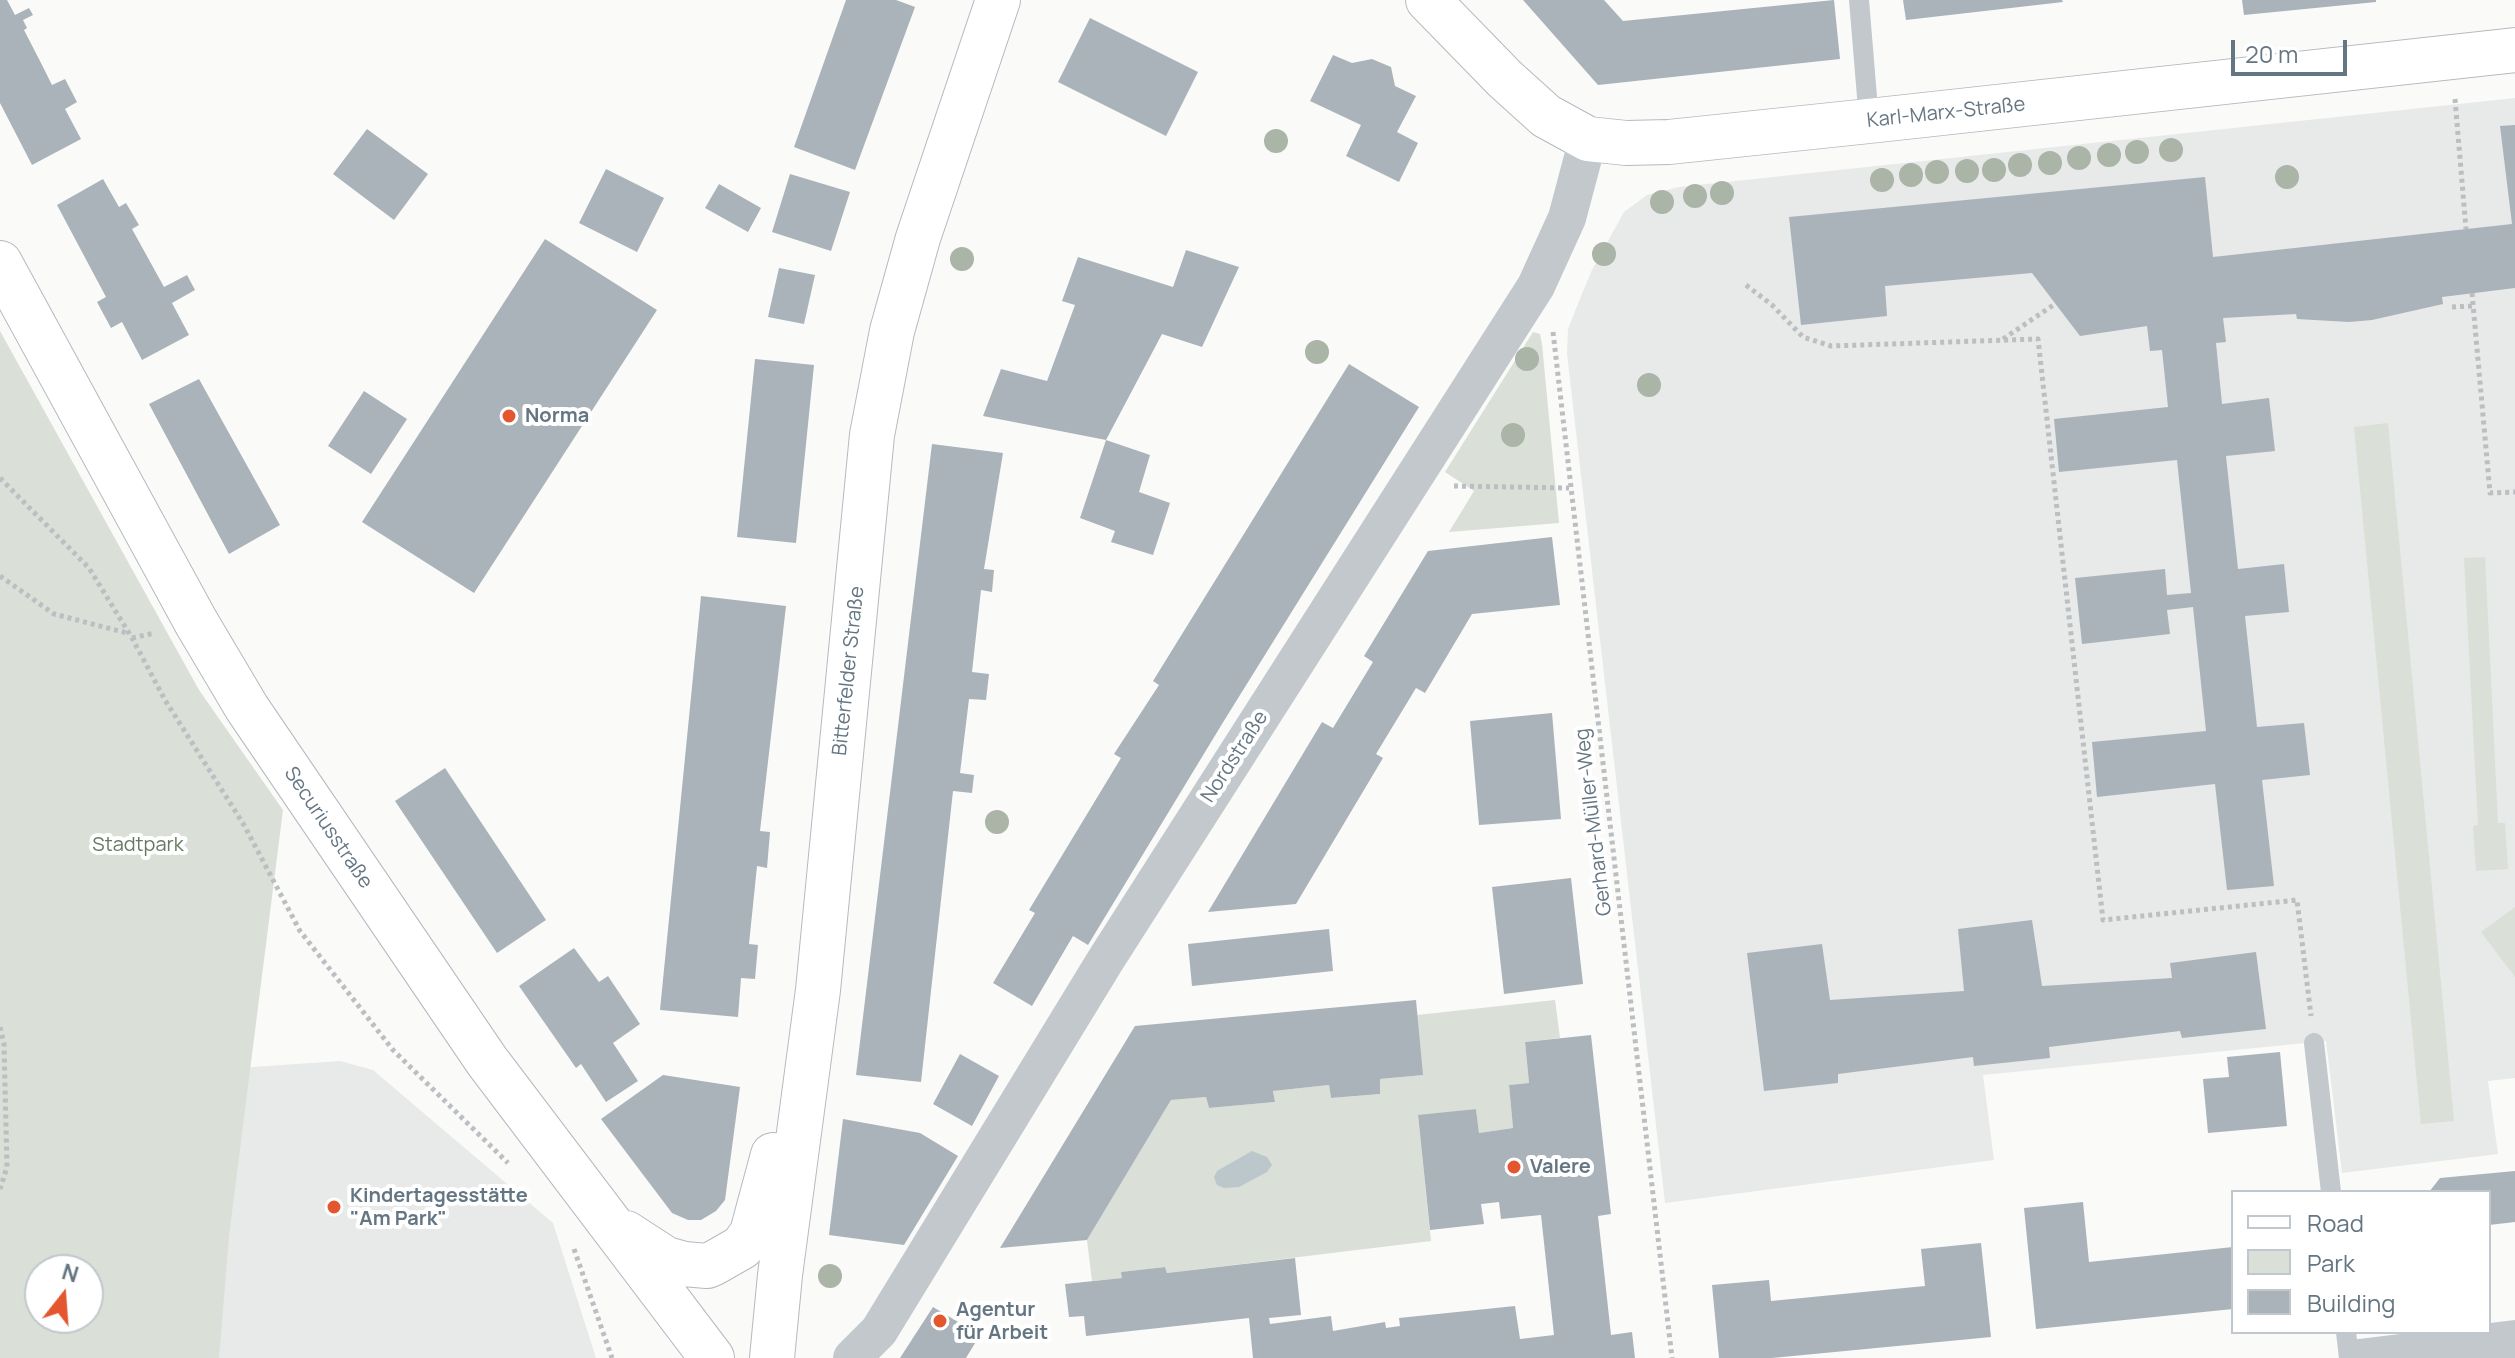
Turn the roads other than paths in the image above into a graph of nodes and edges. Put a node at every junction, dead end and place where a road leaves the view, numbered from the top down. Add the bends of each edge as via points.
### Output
1 (998, 0) edge
2 (1428, 0) edge
3 (1859, 0) edge
4 (2515, 50) edge
5 (1869, 121) junction
6 (1588, 139) junction
7 (0, 263) edge
8 (818, 990) junction
9 (2314, 1043) road end
10 (2331, 1190) edge
11 (598, 1211) junction
12 (2346, 1334) edge
13 (2515, 1339) edge
14 (712, 1358) edge
15 (772, 1358) edge
16 (852, 1358) edge
17 (2349, 1358) edge
18 (2359, 1358) edge

1 - 8 street, Bitterfelder Straße via 918,238 892,331 872,435
2 - 6 street, Karl-Marx-Straße via 1546,116
3 - 5 lane
4 - 5 street, Karl-Marx-Straße
5 - 6 street, Karl-Marx-Straße via 1669,142
6 - 16 street, Nordstraße via 1567,218 1536,286 1105,961 879,1331
7 - 11 street, Securiusstraße via 247,708 487,1061
8 - 11 street via 752,1233 742,1247 707,1266 684,1264 636,1241
8 - 15 street, Bitterfelder Straße
9 - 10 lane
11 - 14 street, Securiusstraße
12 - 17 lane
13 - 18 street

